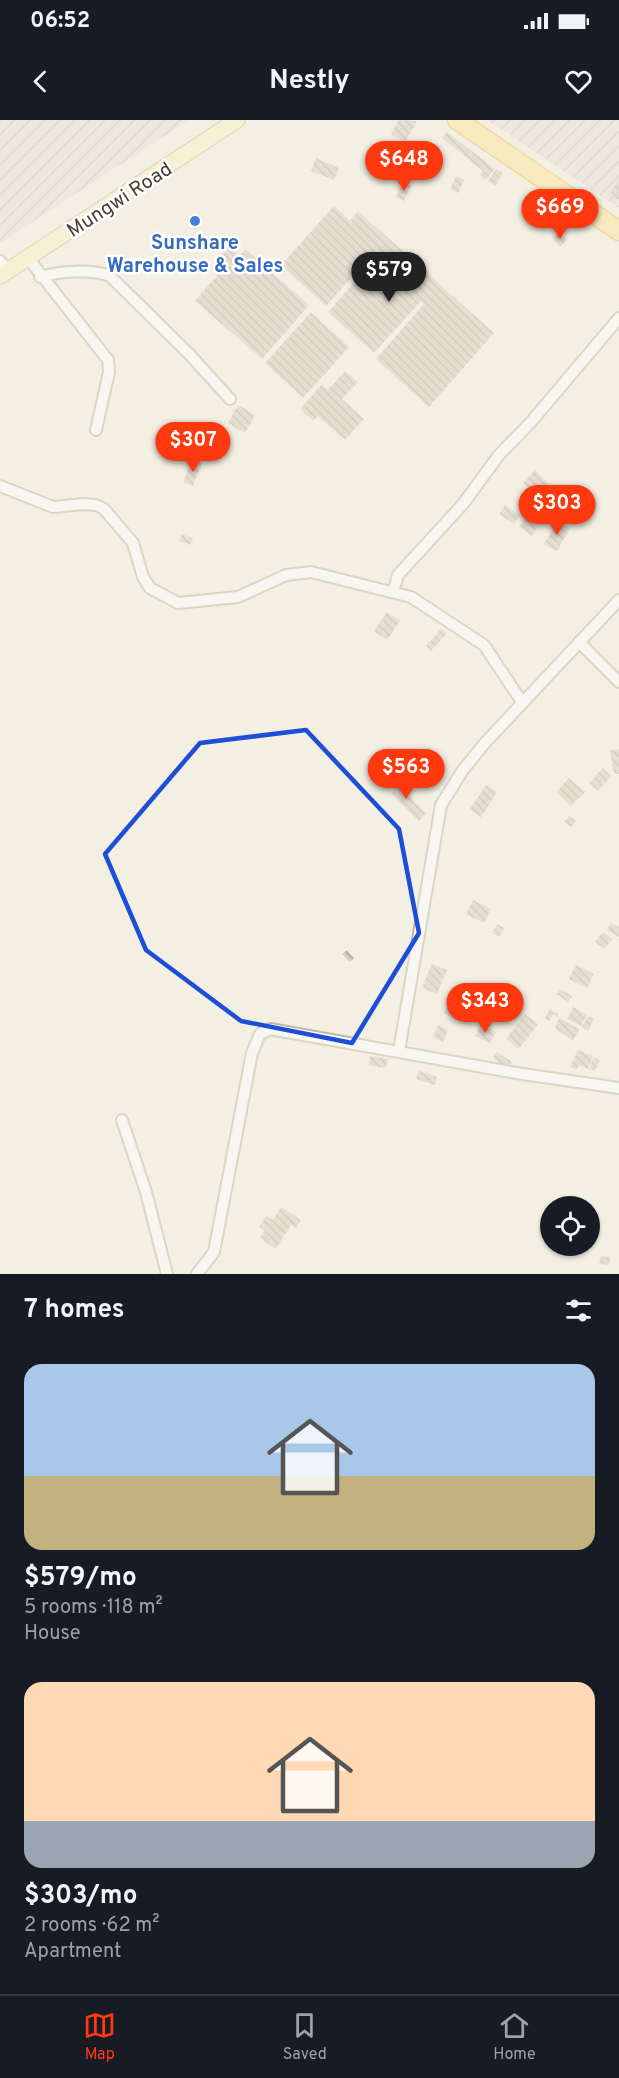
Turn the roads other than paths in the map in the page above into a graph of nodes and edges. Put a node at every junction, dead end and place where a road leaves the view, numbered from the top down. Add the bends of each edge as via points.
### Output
1 (237, 120) edge
2 (457, 120) edge
3 (619, 231) edge
4 (28, 258) junction
5 (3, 269) edge
6 (40, 277) junction
7 (619, 318) edge
8 (230, 399) dead end
9 (96, 430) dead end
10 (0, 486) edge
11 (393, 592) junction
12 (619, 600) edge
13 (579, 642) junction
14 (619, 681) edge
15 (522, 702) junction
16 (399, 1052) junction
17 (619, 1088) edge
18 (122, 1120) dead end
19 (167, 1274) edge
20 (197, 1274) edge

1 - 4 street, Mungwi Road
2 - 3 main road
4 - 5 street, Mungwi Road
4 - 6 street
6 - 8 street via 60,273 110,276
6 - 9 street via 108,360 109,372
7 - 11 street via 398,575
10 - 11 street via 52,507 96,504 104,509 134,543 150,588 178,603 238,597 286,575 311,572
11 - 15 street via 411,597 484,645
12 - 13 street
13 - 14 street
13 - 15 street
15 - 16 street via 462,770 441,805
16 - 17 street
16 - 20 street via 286,1031 270,1029 260,1034 252,1053 214,1252
18 - 19 street

